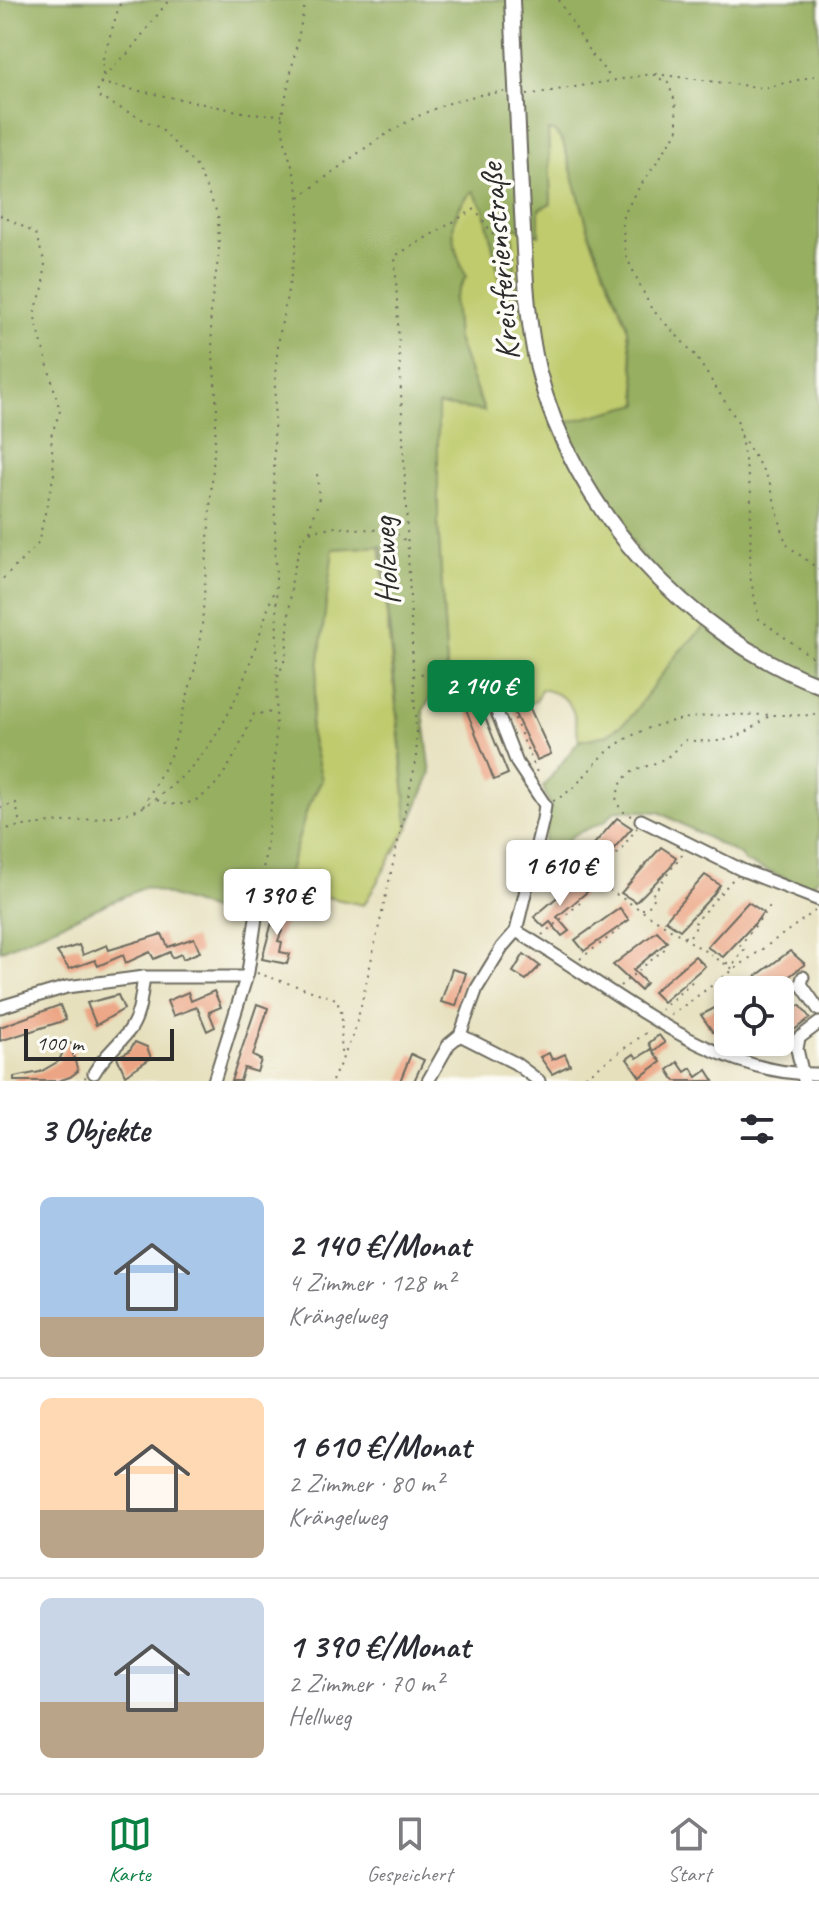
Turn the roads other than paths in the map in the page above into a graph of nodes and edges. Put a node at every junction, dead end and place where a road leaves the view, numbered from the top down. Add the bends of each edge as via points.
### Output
1 (512, 0) edge
2 (484, 679) road end
3 (819, 685) edge
4 (641, 820) road end
5 (261, 884) road end
6 (819, 902) edge
7 (516, 931) junction
8 (247, 974) junction
9 (144, 977) junction
10 (803, 977) dead end
11 (0, 1007) edge
12 (819, 1010) edge
13 (819, 1023) edge
14 (460, 1035) junction
15 (94, 1073) dead end
16 (819, 1074) edge
17 (803, 1078) edge
18 (214, 1081) edge
19 (428, 1081) edge
20 (539, 1081) edge

1 - 3 street, Kreisferienstraße via 525,281 536,358 550,407 581,473 644,562 707,621
2 - 7 street via 517,763 545,805
4 - 6 street
5 - 8 street
7 - 14 street via 477,988
7 - 17 street via 657,1020 730,1057
8 - 9 street
8 - 18 street
9 - 11 street via 67,987
9 - 15 street via 131,1028
10 - 12 street via 801,984
13 - 17 street via 799,1038
14 - 19 street
14 - 20 street
16 - 17 street

